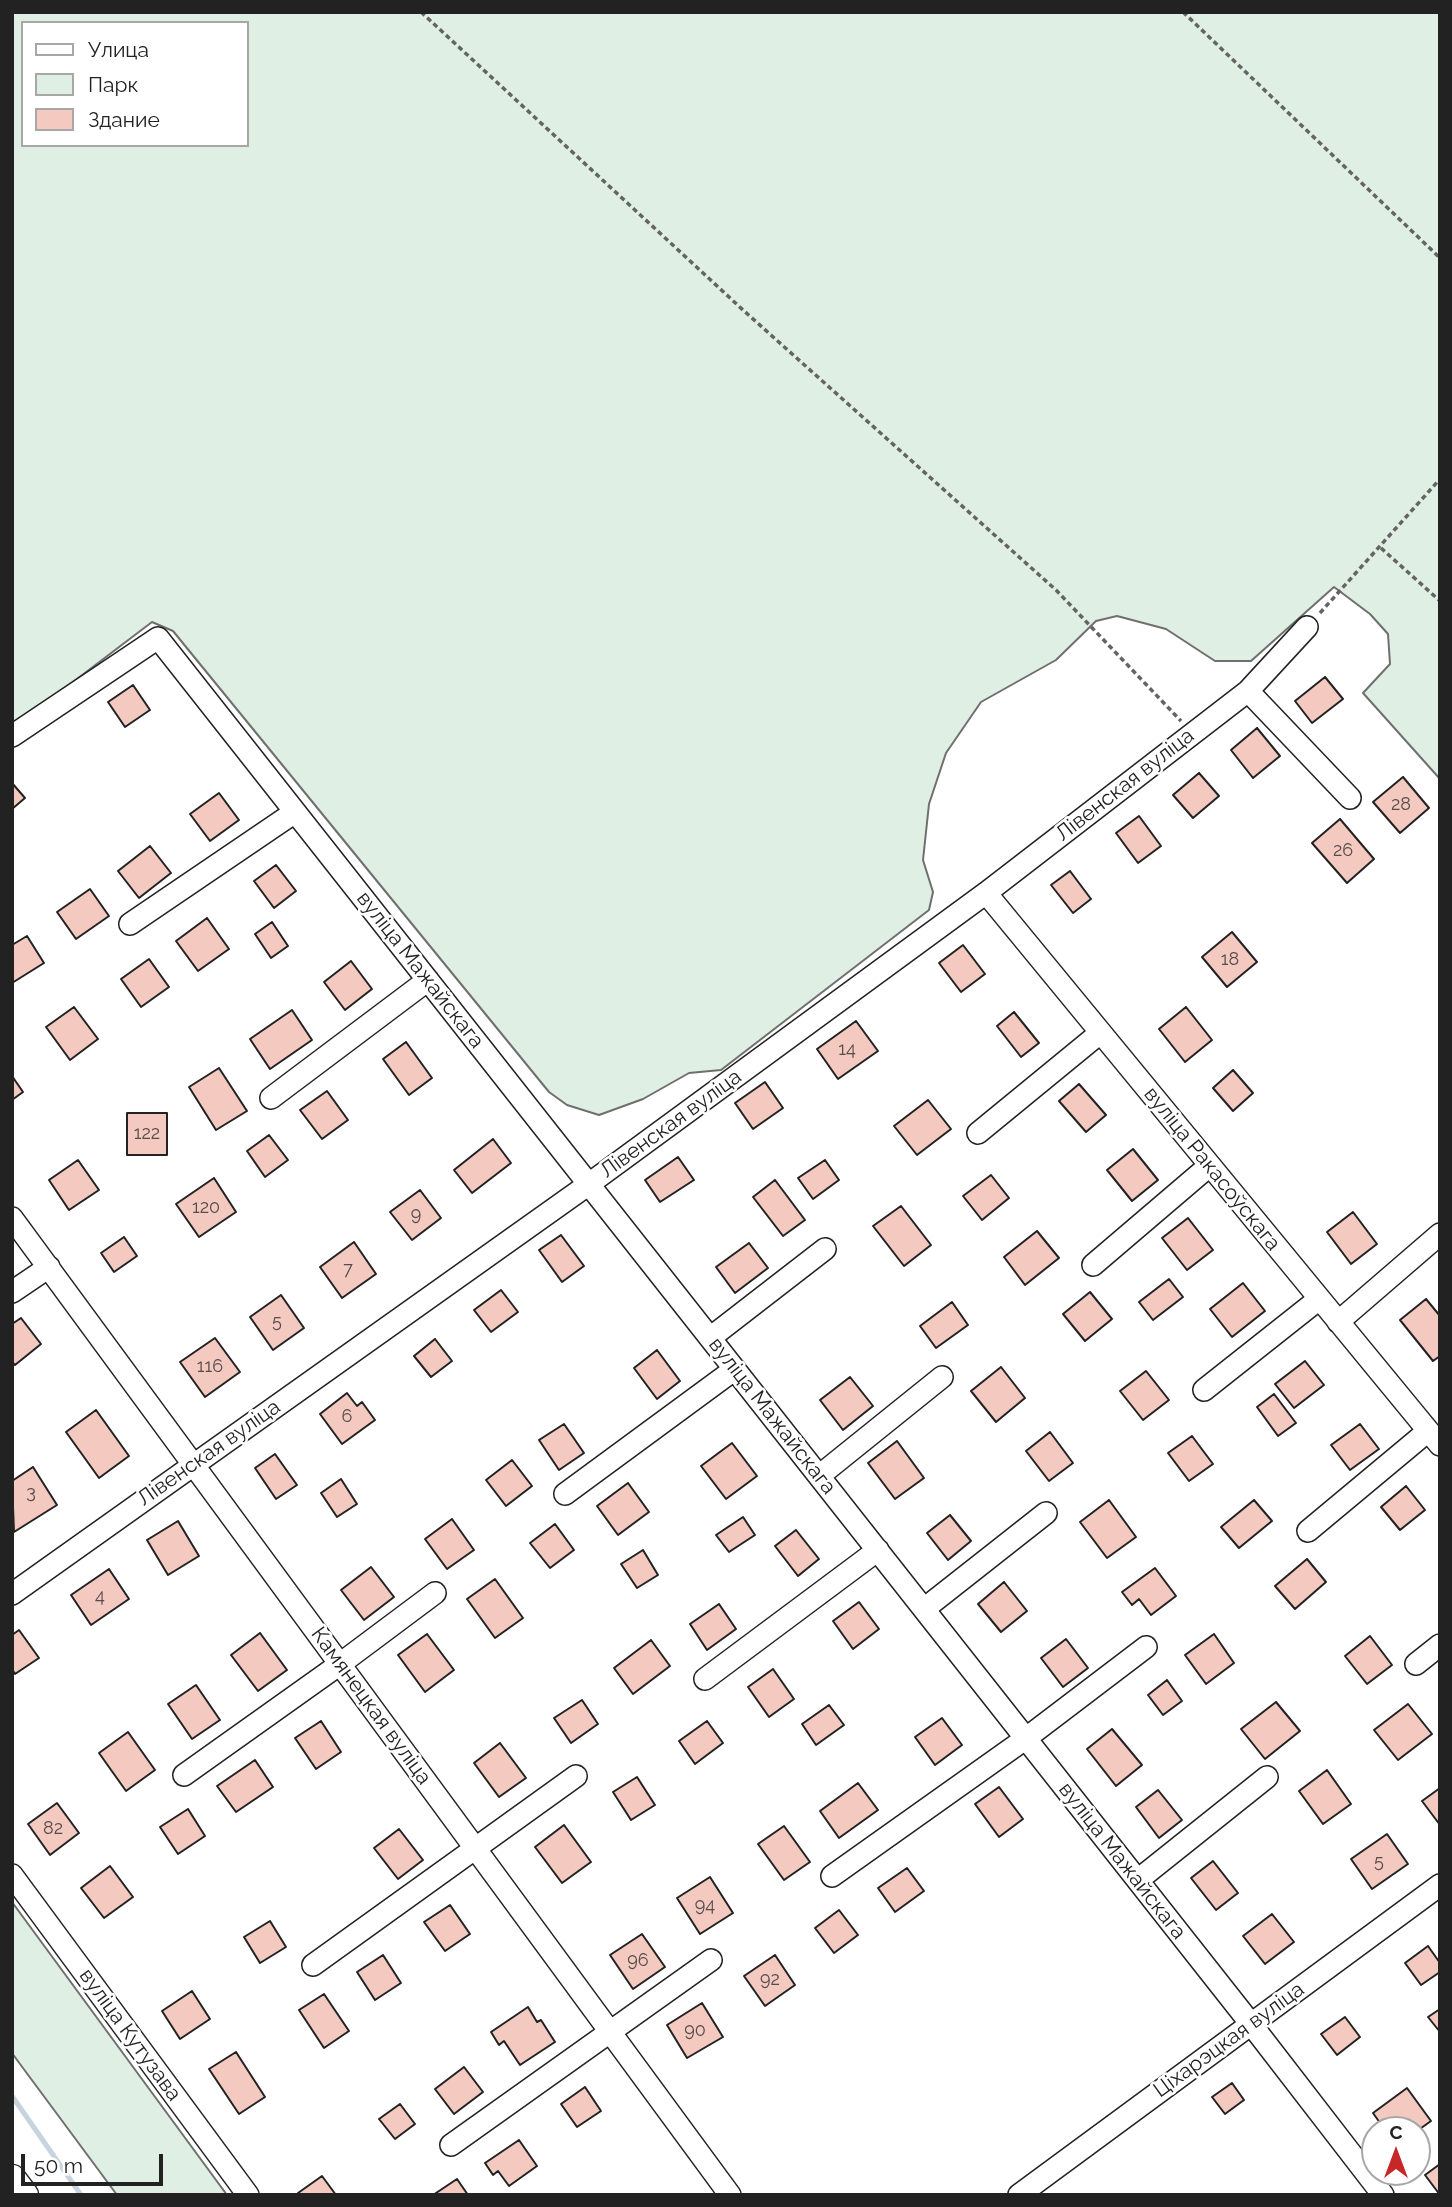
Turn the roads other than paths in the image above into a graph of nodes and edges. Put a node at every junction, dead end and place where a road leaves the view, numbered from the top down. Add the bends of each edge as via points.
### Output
1 (1307, 627) road end
2 (1248, 691) junction
3 (12, 736) edge
4 (1350, 797) dead end
5 (295, 812) junction
6 (986, 893) junction
7 (130, 924) dead end
8 (428, 980) junction
9 (1100, 1033) junction
10 (271, 1098) dead end
11 (978, 1133) dead end
12 (1209, 1166) junction
13 (589, 1184) junction
14 (12, 1217) edge
15 (1440, 1234) edge
16 (825, 1249) dead end
17 (1093, 1265) dead end
18 (49, 1267) junction
19 (12, 1292) edge
20 (1319, 1299) junction
21 (1338, 1322) junction
22 (710, 1338) junction
23 (735, 1369) junction
24 (942, 1377) dead end
25 (1203, 1390) dead end
26 (1434, 1438) edge
27 (193, 1464) junction
28 (819, 1476) junction
29 (565, 1494) dead end
30 (1046, 1513) dead end
31 (1308, 1531) dead end
32 (878, 1550) junction
33 (435, 1593) dead end
34 (12, 1594) edge
35 (924, 1609) junction
36 (1440, 1645) edge
37 (1146, 1647) dead end
38 (340, 1664) junction
39 (1416, 1664) dead end
40 (705, 1679) dead end
41 (1025, 1739) junction
42 (184, 1775) dead end
43 (576, 1776) dead end
44 (1267, 1777) dead end
45 (475, 1848) junction
46 (12, 1875) edge
47 (832, 1876) dead end
48 (1138, 1880) junction
49 (1440, 1885) edge
50 (711, 1960) dead end
51 (313, 1965) dead end
52 (1251, 2024) junction
53 (611, 2032) junction
54 (451, 2145) dead end
55 (12, 2178) edge
56 (25, 2195) edge
57 (248, 2195) edge
58 (730, 2195) edge
59 (1019, 2195) edge
60 (1383, 2195) edge

1 - 2 street, Лівенская вуліца
2 - 4 street
2 - 6 street, Лівенская вуліца
3 - 5 street, вуліца Мажайскага via 158,638
5 - 7 street
5 - 8 street, вуліца Мажайскага
6 - 9 street, вуліца Ракасоўскага
6 - 13 street, Лівенская вуліца
8 - 10 street
8 - 13 street, вуліца Мажайскага
9 - 11 street
9 - 12 street, вуліца Ракасоўскага
12 - 17 street
12 - 20 street, вуліца Ракасоўскага
13 - 22 street, вуліца Мажайскага
13 - 27 street, Лівенская вуліца
14 - 18 street, Камянецкая вуліца
15 - 21 street
16 - 22 street
18 - 19 street
18 - 27 street, Камянецкая вуліца
20 - 21 street, вуліца Ракасоўскага
20 - 25 street
21 - 26 street, вуліца Ракасоўскага
22 - 23 street, вуліца Мажайскага
23 - 28 street, вуліца Мажайскага
23 - 29 street
24 - 28 street
26 - 31 street
27 - 34 street, Лівенская вуліца
27 - 38 street, Камянецкая вуліца
28 - 32 street, вуліца Мажайскага
30 - 35 street
32 - 35 street, вуліца Мажайскага
32 - 40 street
33 - 38 street
35 - 41 street, вуліца Мажайскага
36 - 39 street
37 - 41 street
38 - 42 street
38 - 45 street, Камянецкая вуліца
41 - 47 street
41 - 48 street, вуліца Мажайскага
43 - 45 street
44 - 48 street
45 - 51 street
45 - 53 street, Камянецкая вуліца
46 - 57 street, вуліца Кутузава
48 - 52 street, вуліца Мажайскага
49 - 52 street, Ціхарэцкая вуліца
50 - 53 street
52 - 59 street, Ціхарэцкая вуліца
52 - 60 street, вуліца Мажайскага
53 - 54 street
53 - 58 street, Камянецкая вуліца
55 - 56 main road

